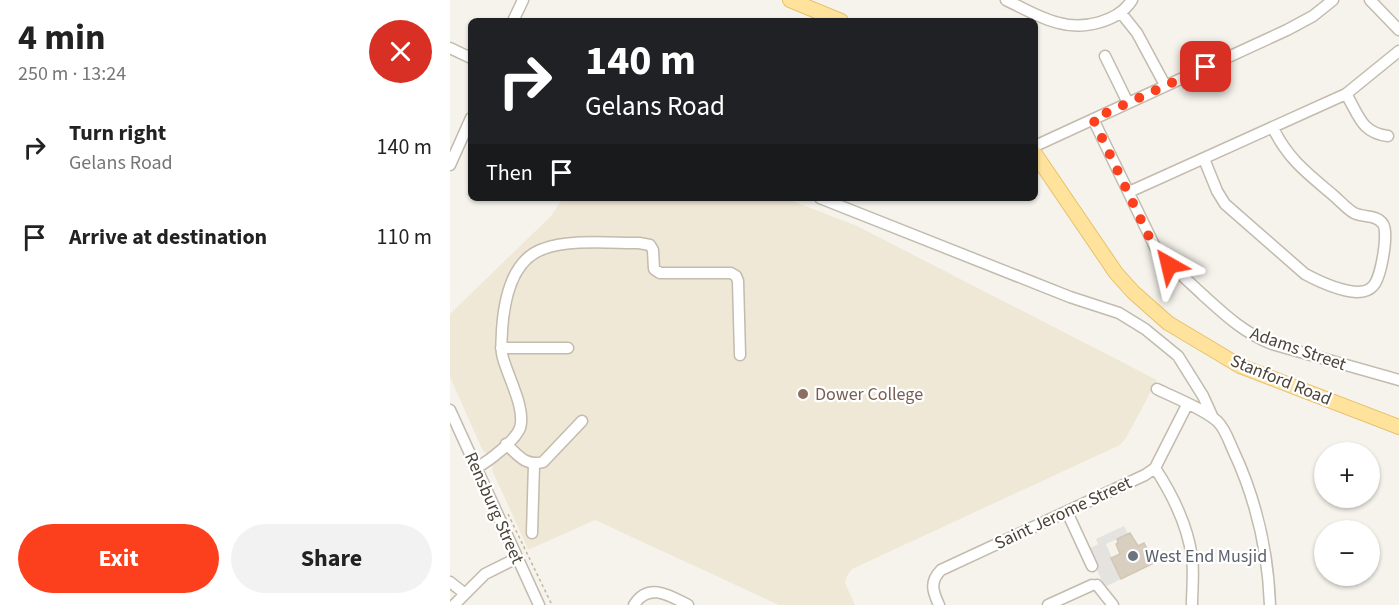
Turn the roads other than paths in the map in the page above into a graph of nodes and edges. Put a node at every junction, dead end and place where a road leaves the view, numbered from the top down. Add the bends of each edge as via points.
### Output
1 (523, 0) edge
2 (790, 0) edge
3 (1006, 0) edge
4 (1132, 0) edge
5 (1333, 0) edge
6 (1370, 0) edge
7 (805, 4) edge
8 (1121, 13) junction
9 (514, 18) edge
10 (835, 18) edge
11 (1399, 30) edge
12 (450, 48) edge
13 (1399, 51) edge
14 (1105, 56) dead end
15 (468, 57) edge
16 (1165, 85) junction
17 (1346, 94) junction
18 (1128, 103) junction
19 (1093, 119) junction
20 (468, 125) edge
21 (1273, 128) junction
22 (1388, 136) dead end
23 (1038, 145) edge
24 (1038, 158) edge
25 (1204, 159) junction
26 (450, 165) edge
27 (1129, 192) junction
28 (828, 201) edge
29 (501, 348) junction
30 (568, 348) dead end
31 (740, 356) dead end
32 (1399, 380) edge
33 (1157, 389) dead end
34 (1187, 405) junction
35 (450, 410) edge
36 (1213, 418) junction
37 (582, 421) dead end
38 (1399, 427) edge
39 (506, 444) junction
40 (534, 464) junction
41 (476, 468) junction
42 (1155, 468) junction
43 (1067, 512) junction
44 (532, 533) dead end
45 (517, 558) junction
46 (1092, 566) dead end
47 (450, 582) edge
48 (464, 593) junction
49 (454, 605) edge
50 (539, 605) edge
51 (634, 605) edge
52 (688, 605) edge
53 (939, 605) edge
54 (1048, 605) edge
55 (1113, 605) edge
56 (1192, 605) edge
57 (1270, 605) edge

1 - 9 street
2 - 7 main road
3 - 8 street via 1068,25 1099,22
4 - 8 street
5 - 16 street via 1287,30
6 - 11 street
7 - 10 main road
8 - 16 street via 1137,33
12 - 15 street
13 - 17 street
14 - 18 street
16 - 18 street
17 - 21 street
17 - 22 street via 1366,129
18 - 19 street
19 - 23 street
19 - 27 street, Adams Street
20 - 26 street
21 - 25 street
21 - 25 street via 1291,158 1353,212 1382,223 1386,239 1371,288 1347,291 1305,274 1225,204
24 - 38 main road, Stanford Road via 1116,273 1168,323 1240,366
25 - 27 street
27 - 32 street, Adams Street via 1156,249 1237,326 1272,344
28 - 36 street via 1119,313 1178,356
29 - 30 street
29 - 31 street via 509,289 514,276 535,252 561,245 639,243 650,245 654,269 660,273 736,276
29 - 39 street via 521,418 518,431
33 - 34 street
34 - 36 street
34 - 42 street
35 - 41 street, Rensburg Street
36 - 57 street via 1224,430 1247,480 1267,558
37 - 40 street via 543,462
39 - 40 street via 525,462
39 - 41 street
40 - 44 street
41 - 45 street, Rensburg Street
42 - 43 street, Saint Jerome Street
42 - 56 street via 1188,539
43 - 46 street
43 - 53 street, Saint Jerome Street via 941,570 932,587
45 - 48 street via 485,574
45 - 50 street, Rensburg Street
47 - 48 street
48 - 49 street
51 - 52 street via 651,591
54 - 55 street via 1094,585

